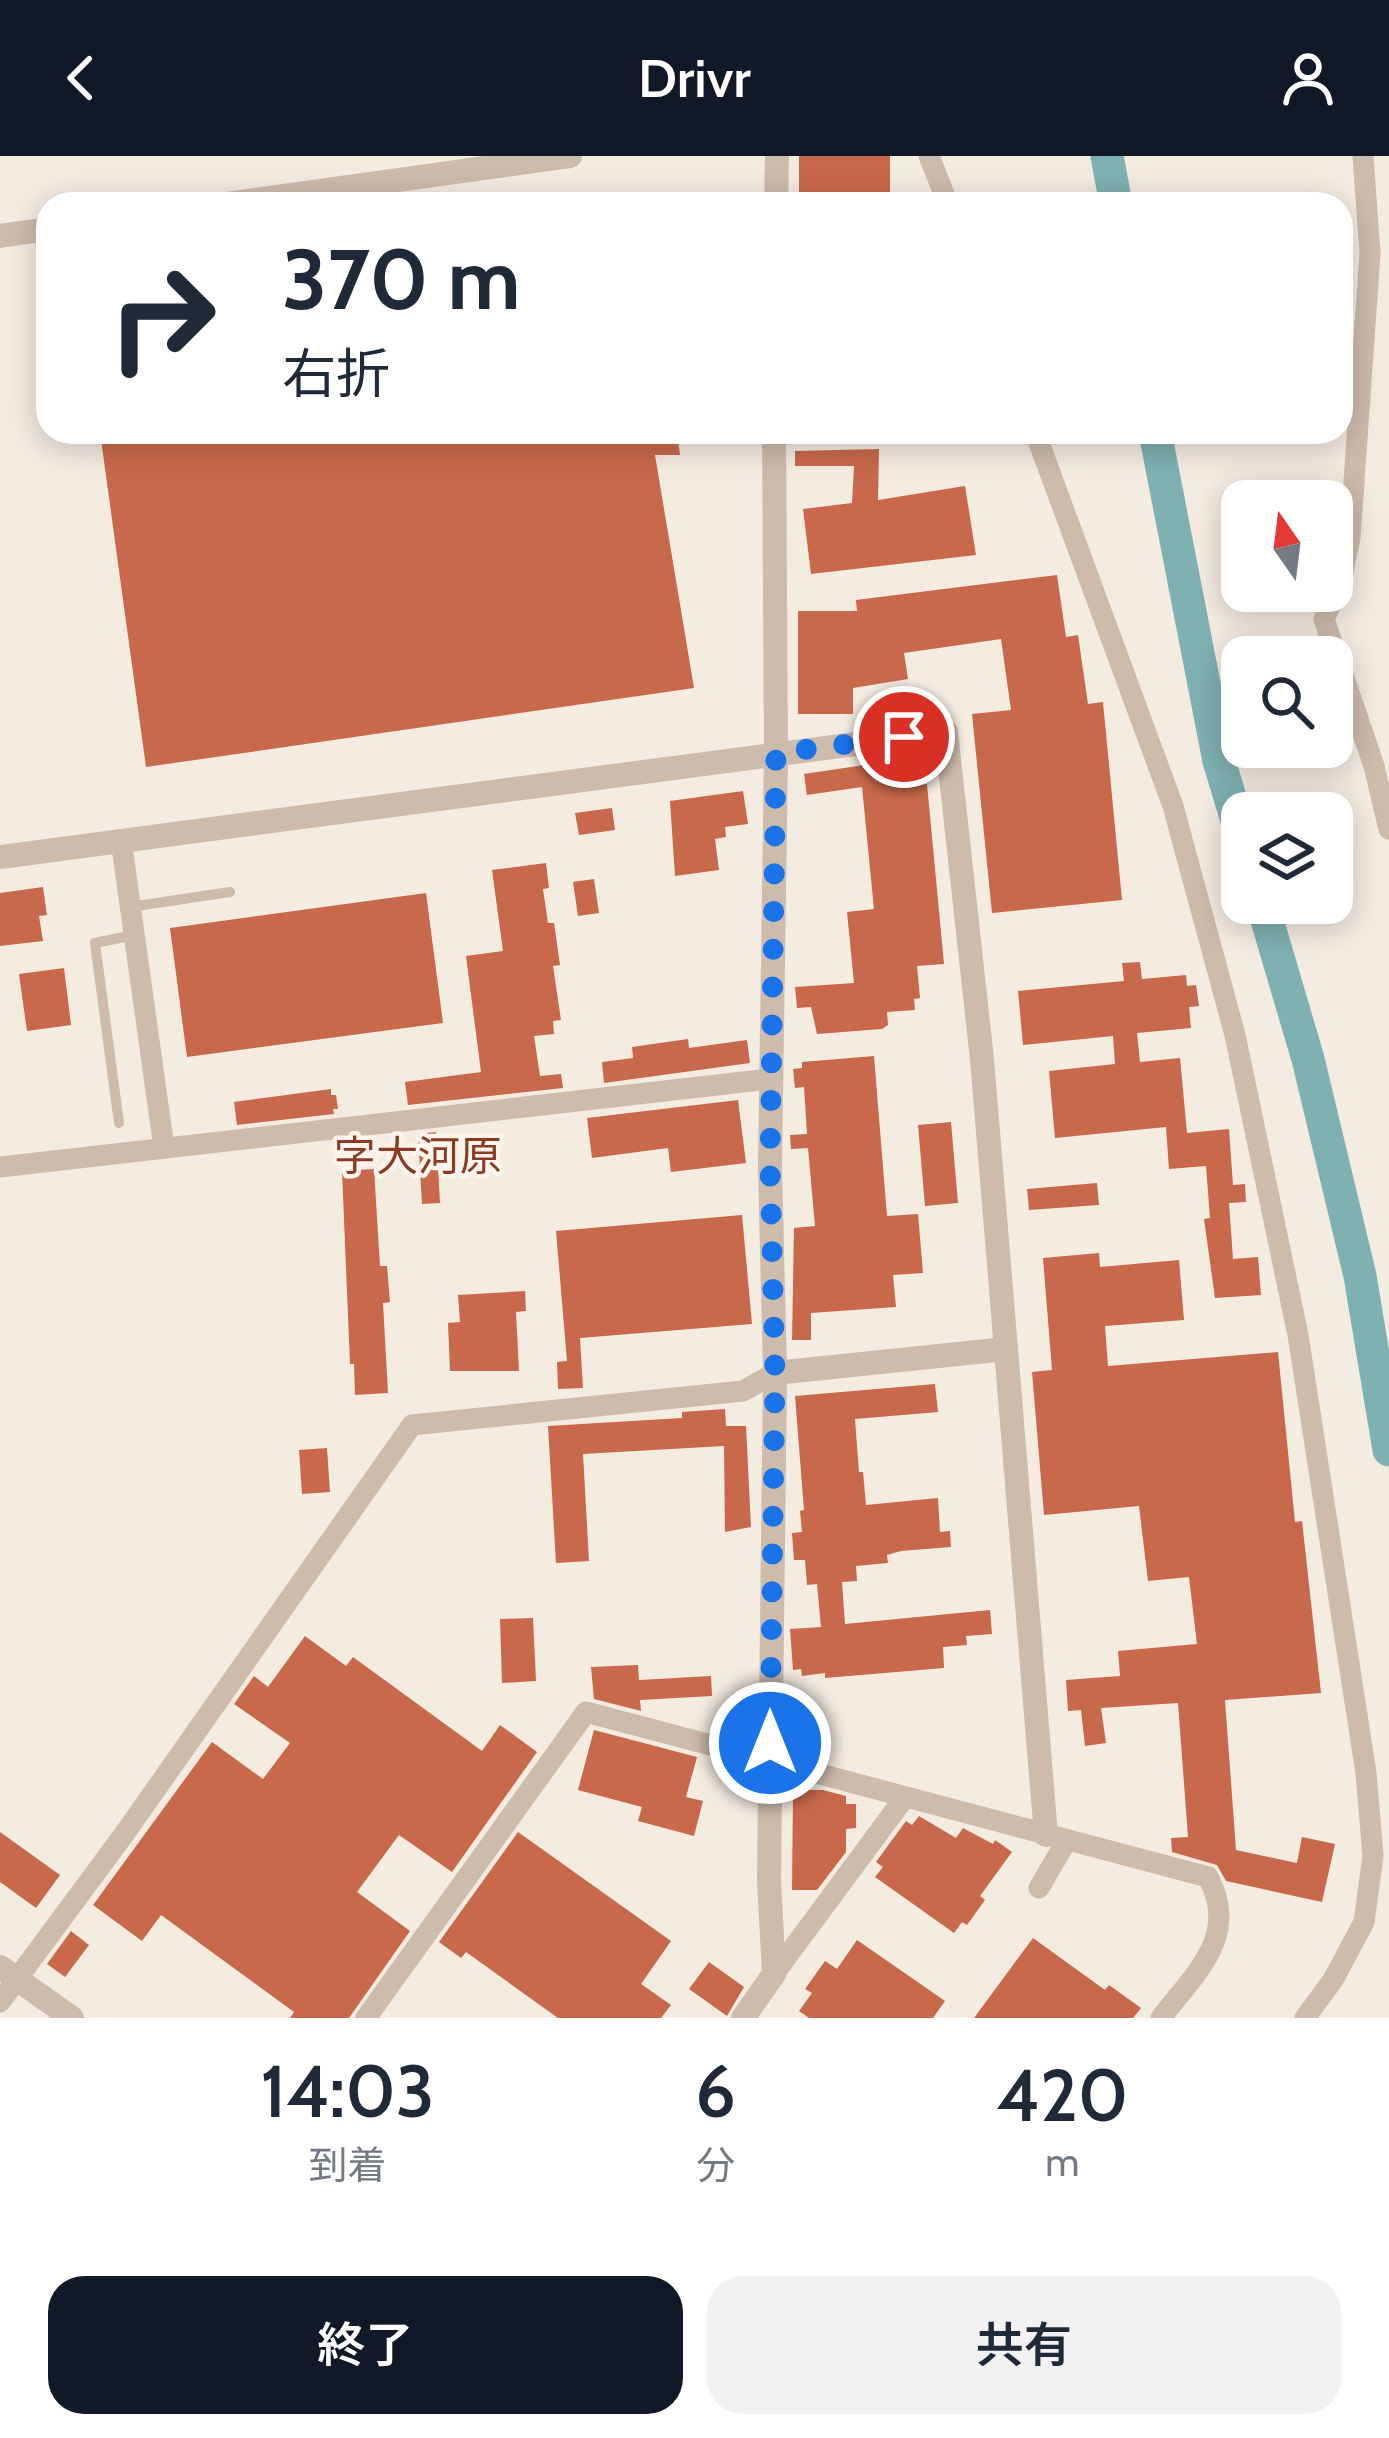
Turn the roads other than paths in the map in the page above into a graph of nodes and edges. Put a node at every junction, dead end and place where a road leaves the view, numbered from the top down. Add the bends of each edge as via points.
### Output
1 (570, 156) edge
2 (776, 156) edge
3 (928, 156) edge
4 (1363, 156) edge
5 (313, 192) edge
6 (776, 192) edge
7 (943, 192) edge
8 (36, 231) edge
9 (0, 236) edge
10 (774, 444) edge
11 (1038, 444) edge
12 (776, 753) junction
13 (1389, 829) edge
14 (121, 840) junction
15 (0, 857) edge
16 (230, 892) dead end
17 (130, 907) junction
18 (134, 935) junction
19 (770, 1079) junction
20 (119, 1123) dead end
21 (164, 1148) junction
22 (0, 1167) edge
23 (1006, 1348) junction
24 (775, 1373) junction
25 (772, 1760) junction
26 (905, 1797) junction
27 (1056, 1838) junction
28 (1039, 1888) dead end
29 (8, 1973) edge
30 (774, 1974) junction
31 (0, 2002) edge
32 (72, 2018) edge
33 (366, 2018) edge
34 (743, 2018) edge
35 (1161, 2018) edge
36 (1304, 2018) edge

1 - 5 street
2 - 6 street
3 - 7 street
4 - 13 street via 1370,254 1350,538 1324,620
8 - 9 street
10 - 12 street
11 - 36 street via 1173,806 1235,1035 1298,1335 1373,1856 1364,1922
12 - 14 street
12 - 19 street
12 - 23 street via 946,732
14 - 15 street
14 - 17 street
16 - 17 lane
17 - 18 street
18 - 20 lane via 95,943
18 - 21 street
19 - 21 street
19 - 24 street
21 - 22 street
23 - 24 street
23 - 27 street
24 - 25 street
24 - 29 street via 743,1391 412,1425 125,1833
25 - 26 street
25 - 30 street
25 - 33 street via 586,1712
26 - 27 street
26 - 30 street
27 - 28 street
27 - 35 street via 1208,1877 1220,1932
29 - 31 street
29 - 32 street
30 - 34 street

